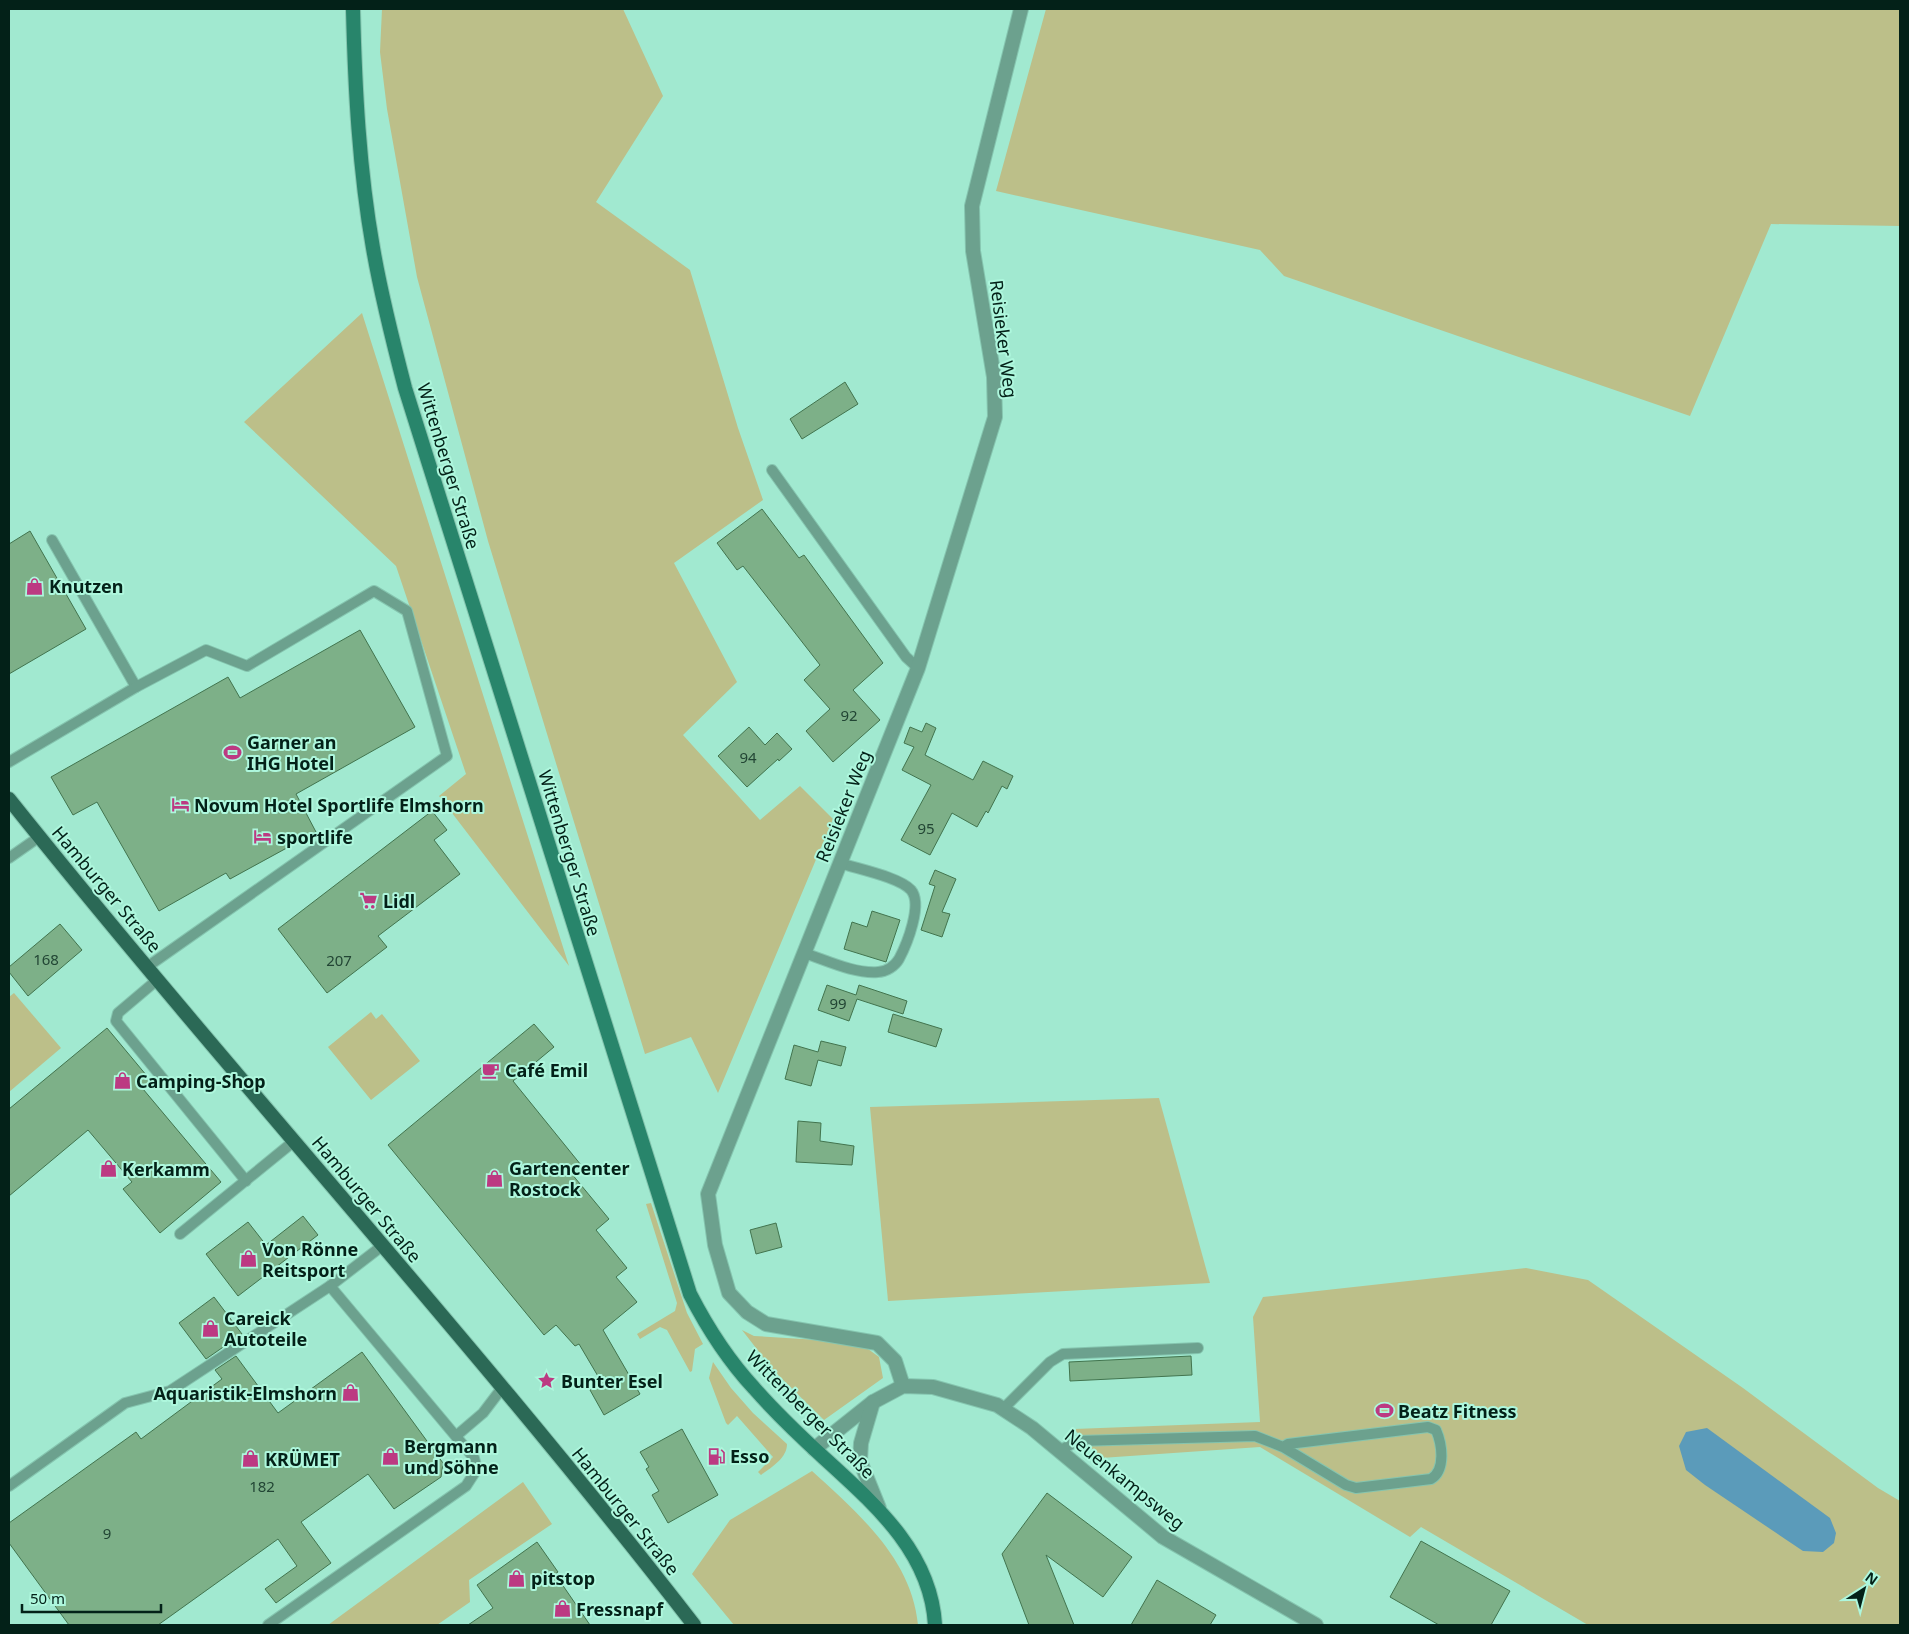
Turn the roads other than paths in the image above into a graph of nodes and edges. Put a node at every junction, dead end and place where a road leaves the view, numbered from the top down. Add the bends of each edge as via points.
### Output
1 (354, 9) edge
2 (1021, 9) edge
3 (772, 470) dead end
4 (52, 540) dead end
5 (918, 668) junction
6 (136, 687) junction
7 (9, 762) edge
8 (9, 799) edge
9 (39, 837) junction
10 (9, 858) edge
11 (840, 863) junction
12 (804, 953) junction
13 (147, 967) junction
14 (158, 980) junction
15 (293, 1142) junction
16 (246, 1181) junction
17 (180, 1234) dead end
18 (382, 1246) junction
19 (330, 1286) junction
20 (1198, 1348) dead end
21 (903, 1386) junction
22 (502, 1388) junction
23 (873, 1402) junction
24 (1003, 1409) junction
25 (456, 1436) junction
26 (1283, 1447) junction
27 (814, 1449) junction
28 (1059, 1451) junction
29 (9, 1486) edge
30 (879, 1508) junction
31 (1300, 1621) edge
32 (268, 1625) edge
33 (694, 1625) edge
34 (935, 1625) edge
35 (1316, 1625) edge

1 - 27 main road, Wittenberger Straße via 361,158 372,246 389,329 678,1261 690,1294 726,1355
2 - 5 street, Reisieker Weg via 972,206 973,251 994,377 995,417
3 - 5 lane via 906,657
4 - 6 lane
5 - 11 street, Reisieker Weg
6 - 7 lane
6 - 13 lane via 206,650 247,666 374,591 407,611 447,756
8 - 9 main road, Hamburger Straße
9 - 10 lane
9 - 13 main road, Hamburger Straße
11 - 12 street, Reisieker Weg
11 - 12 lane via 898,882 910,889 916,898 916,911 899,960 890,969 879,972
12 - 21 street, Reisieker Weg via 708,1194 715,1245 729,1292 747,1312 766,1324 877,1343 894,1361
13 - 14 main road, Hamburger Straße
14 - 15 main road, Hamburger Straße
14 - 16 lane via 118,1013 116,1021
15 - 16 lane
15 - 18 main road, Hamburger Straße
16 - 17 lane
18 - 19 lane
18 - 22 main road, Hamburger Straße
19 - 25 lane
19 - 29 lane via 170,1391 125,1403
20 - 24 lane via 1063,1354 1050,1362
21 - 23 street
21 - 24 street, Neuenkampsweg via 933,1387
22 - 25 lane via 483,1413
22 - 33 main road, Hamburger Straße
23 - 27 street
23 - 30 street via 860,1461
24 - 28 street, Neuenkampsweg
25 - 32 lane via 474,1458 477,1469 466,1486
26 - 26 lane via 1356,1488 1431,1479 1441,1467 1439,1438 1436,1430 1428,1427
26 - 28 lane via 1255,1436 1077,1442
27 - 30 main road, Wittenberger Straße
28 - 31 street, Neuenkampsweg via 1163,1537
30 - 34 main road, Wittenberger Straße via 905,1541 924,1577
31 - 35 street, Neuenkampsweg

